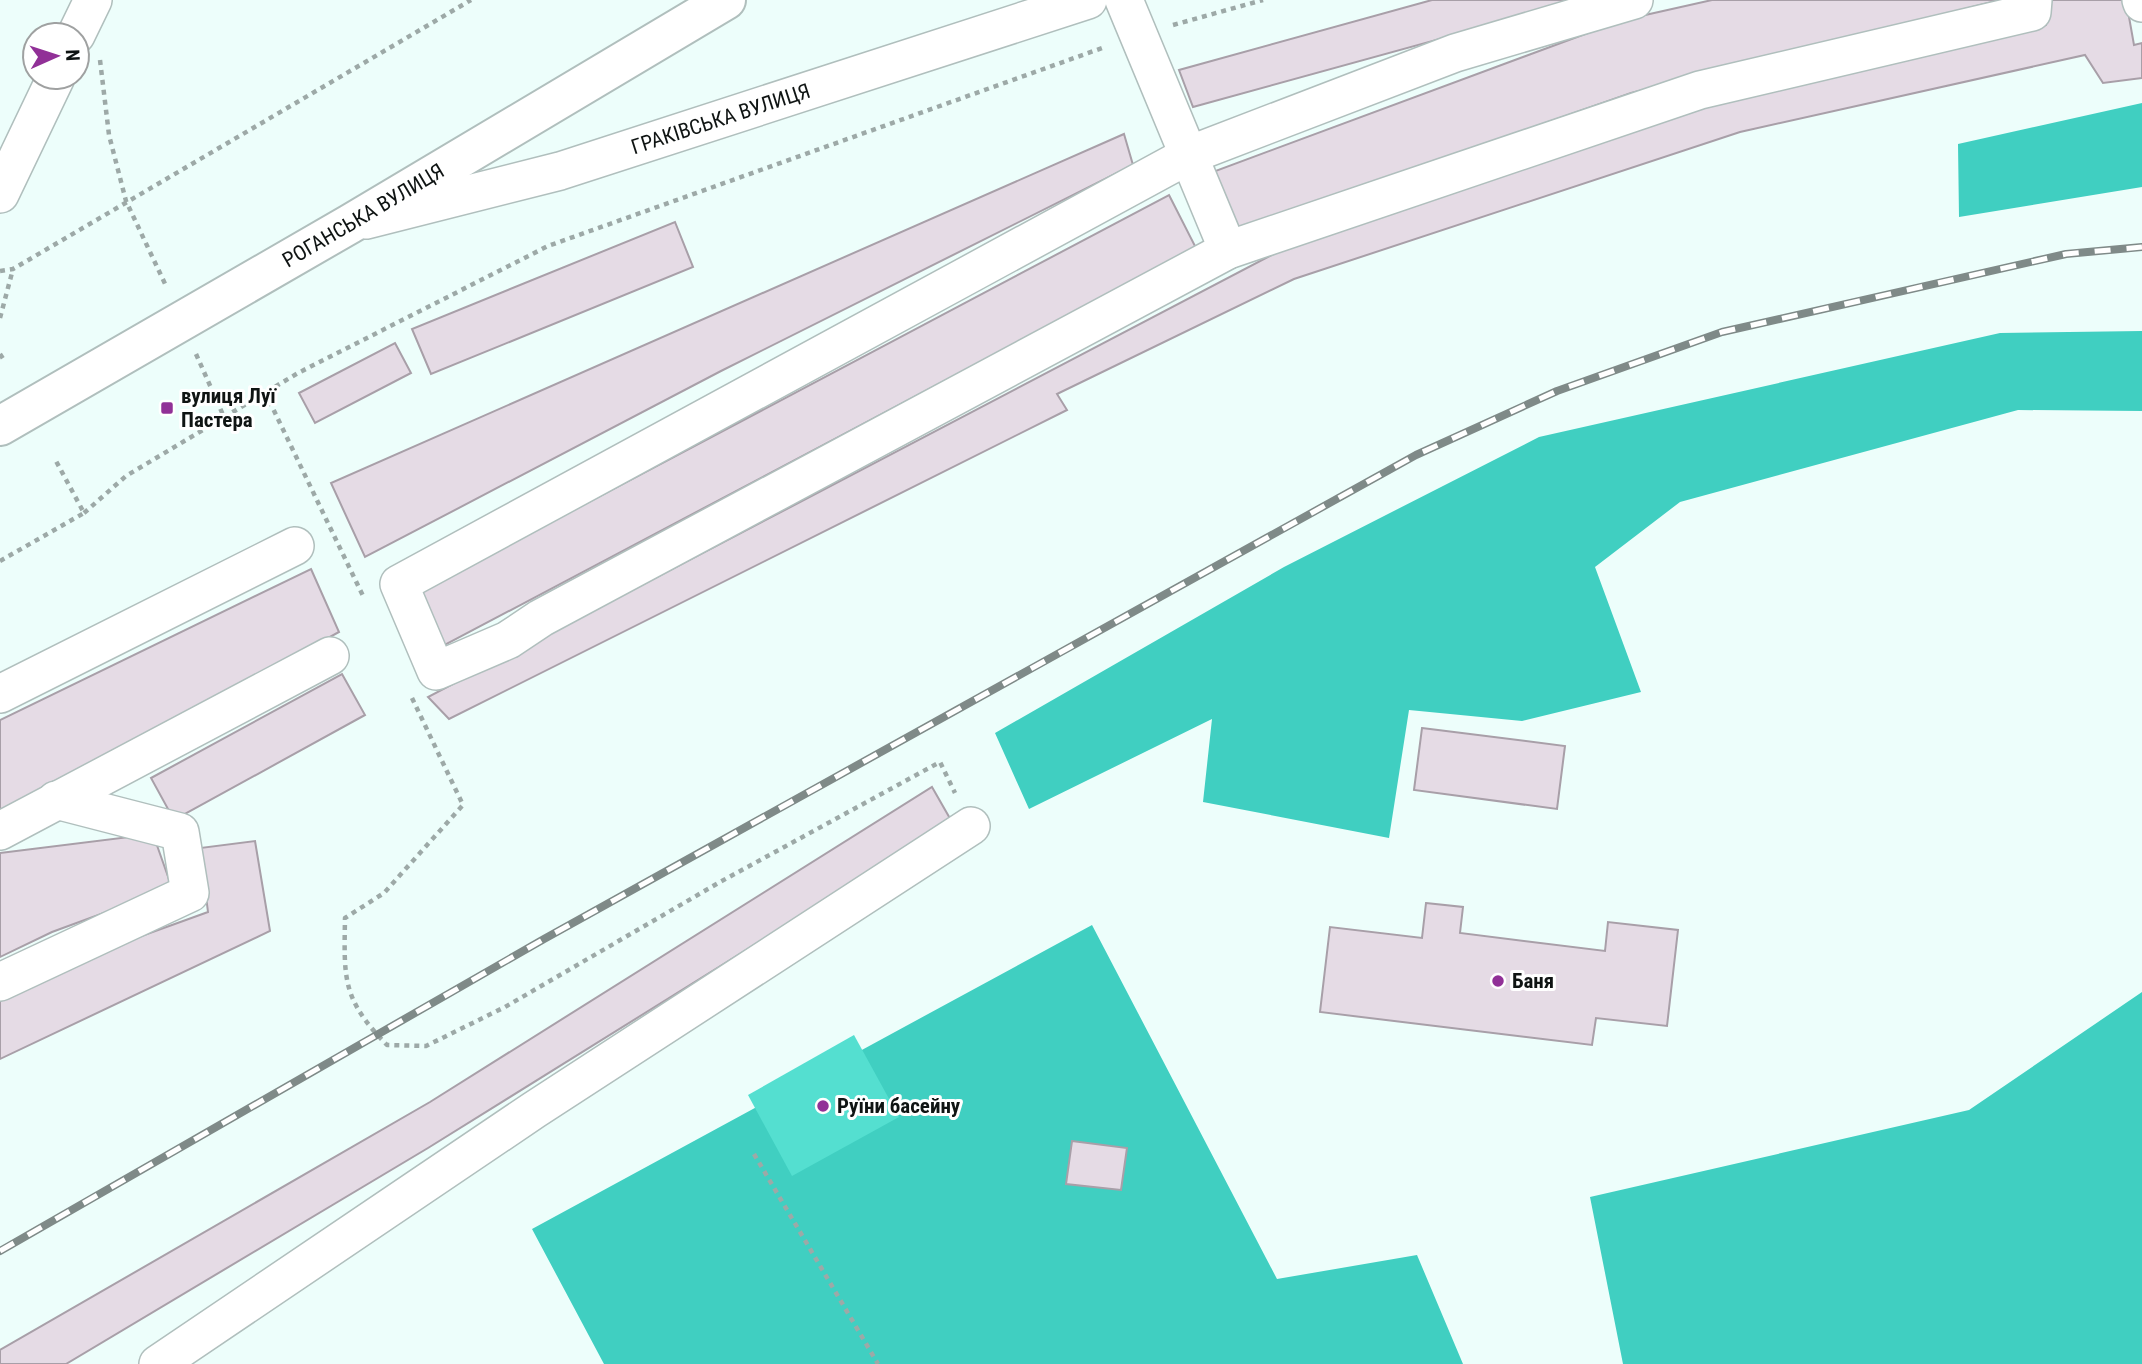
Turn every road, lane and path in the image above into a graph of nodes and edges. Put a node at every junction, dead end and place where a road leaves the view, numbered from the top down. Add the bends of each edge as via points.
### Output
1 (93, 0) edge
2 (471, 0) edge
3 (726, 0) edge
4 (1124, 0) edge
5 (1263, 0) edge
6 (1634, 0) edge
7 (2033, 0) edge
8 (1082, 1) edge
9 (91, 21) edge
10 (1139, 35) junction
11 (91, 58) edge
12 (49, 91) edge
13 (1189, 155) junction
14 (0, 194) edge
15 (126, 201) junction
16 (350, 224) junction
17 (1228, 250) junction
18 (13, 270) junction
19 (0, 271) edge
20 (0, 318) edge
21 (182, 322) junction
22 (0, 355) edge
23 (4, 360) dead end
24 (265, 392) junction
25 (224, 417) junction
26 (0, 426) edge
27 (56, 461) dead end
28 (85, 513) junction
29 (295, 546) dead end
30 (0, 561) edge
31 (367, 605) dead end
32 (330, 656) dead end
33 (409, 693) dead end
34 (0, 694) edge
35 (56, 800) junction
36 (971, 825) joint
37 (0, 831) edge
38 (0, 982) edge
39 (754, 1154) dead end
40 (158, 1364) edge
41 (878, 1364) edge

1 - 9 street
2 - 15 path
3 - 16 main road, РОГАНСЬКА ВУЛИЦЯ
4 - 10 street
5 - 10 path
6 - 13 street via 1455,53
7 - 17 street via 2032,12 1700,90
8 - 16 street, ГРАКІВСЬКА ВУЛИЦЯ via 560,172
10 - 13 street
10 - 24 path via 548,246
11 - 15 path
12 - 14 street
13 - 17 street
13 - 17 street via 399,583 436,671 508,640 773,492
15 - 18 path
15 - 21 path
16 - 21 main road, РОГАНСЬКА ВУЛИЦЯ
18 - 19 path
18 - 20 path
21 - 25 path
21 - 26 main road, РОГАНСЬКА ВУЛИЦЯ
22 - 23 path
24 - 25 path
24 - 31 path
25 - 28 path via 126,476
27 - 28 path
28 - 30 path
29 - 34 street
32 - 35 street
33 - 36 path via 463,805 384,893 345,918 349,995 365,1022 387,1045 426,1046 505,1007 940,762
35 - 37 street
35 - 38 street via 180,832 190,892
36 - 40 street via 534,1110
39 - 41 path

